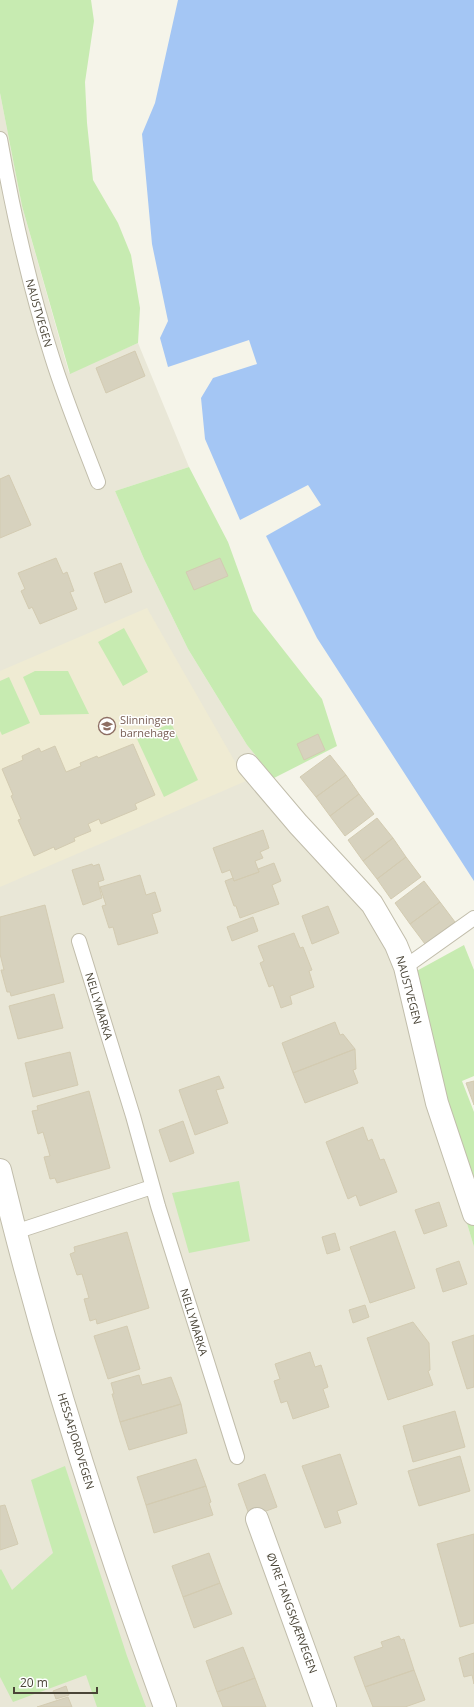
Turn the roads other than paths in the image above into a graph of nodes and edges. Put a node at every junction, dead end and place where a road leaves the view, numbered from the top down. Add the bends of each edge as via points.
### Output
1 (0, 139) edge
2 (98, 482) dead end
3 (248, 765) dead end
4 (474, 918) edge
5 (79, 941) dead end
6 (405, 967) junction
7 (0, 1170) edge
8 (152, 1188) junction
9 (474, 1214) edge
10 (15, 1232) junction
11 (237, 1457) dead end
12 (257, 1519) dead end
13 (165, 1707) edge
14 (325, 1707) edge

1 - 2 lane, NAUSTVEGEN via 12,209 52,358
3 - 6 street, NAUSTVEGEN via 372,904 396,945
4 - 6 lane
5 - 8 lane, NELLYMARKA via 133,1116
6 - 9 street, NAUSTVEGEN via 437,1102
7 - 10 street, HESSAFJORDVEGEN
8 - 10 lane
8 - 11 lane, NELLYMARKA
10 - 13 street, HESSAFJORDVEGEN via 49,1354 106,1536
12 - 14 street, ØVRE TANGSKJÆRVEGEN

